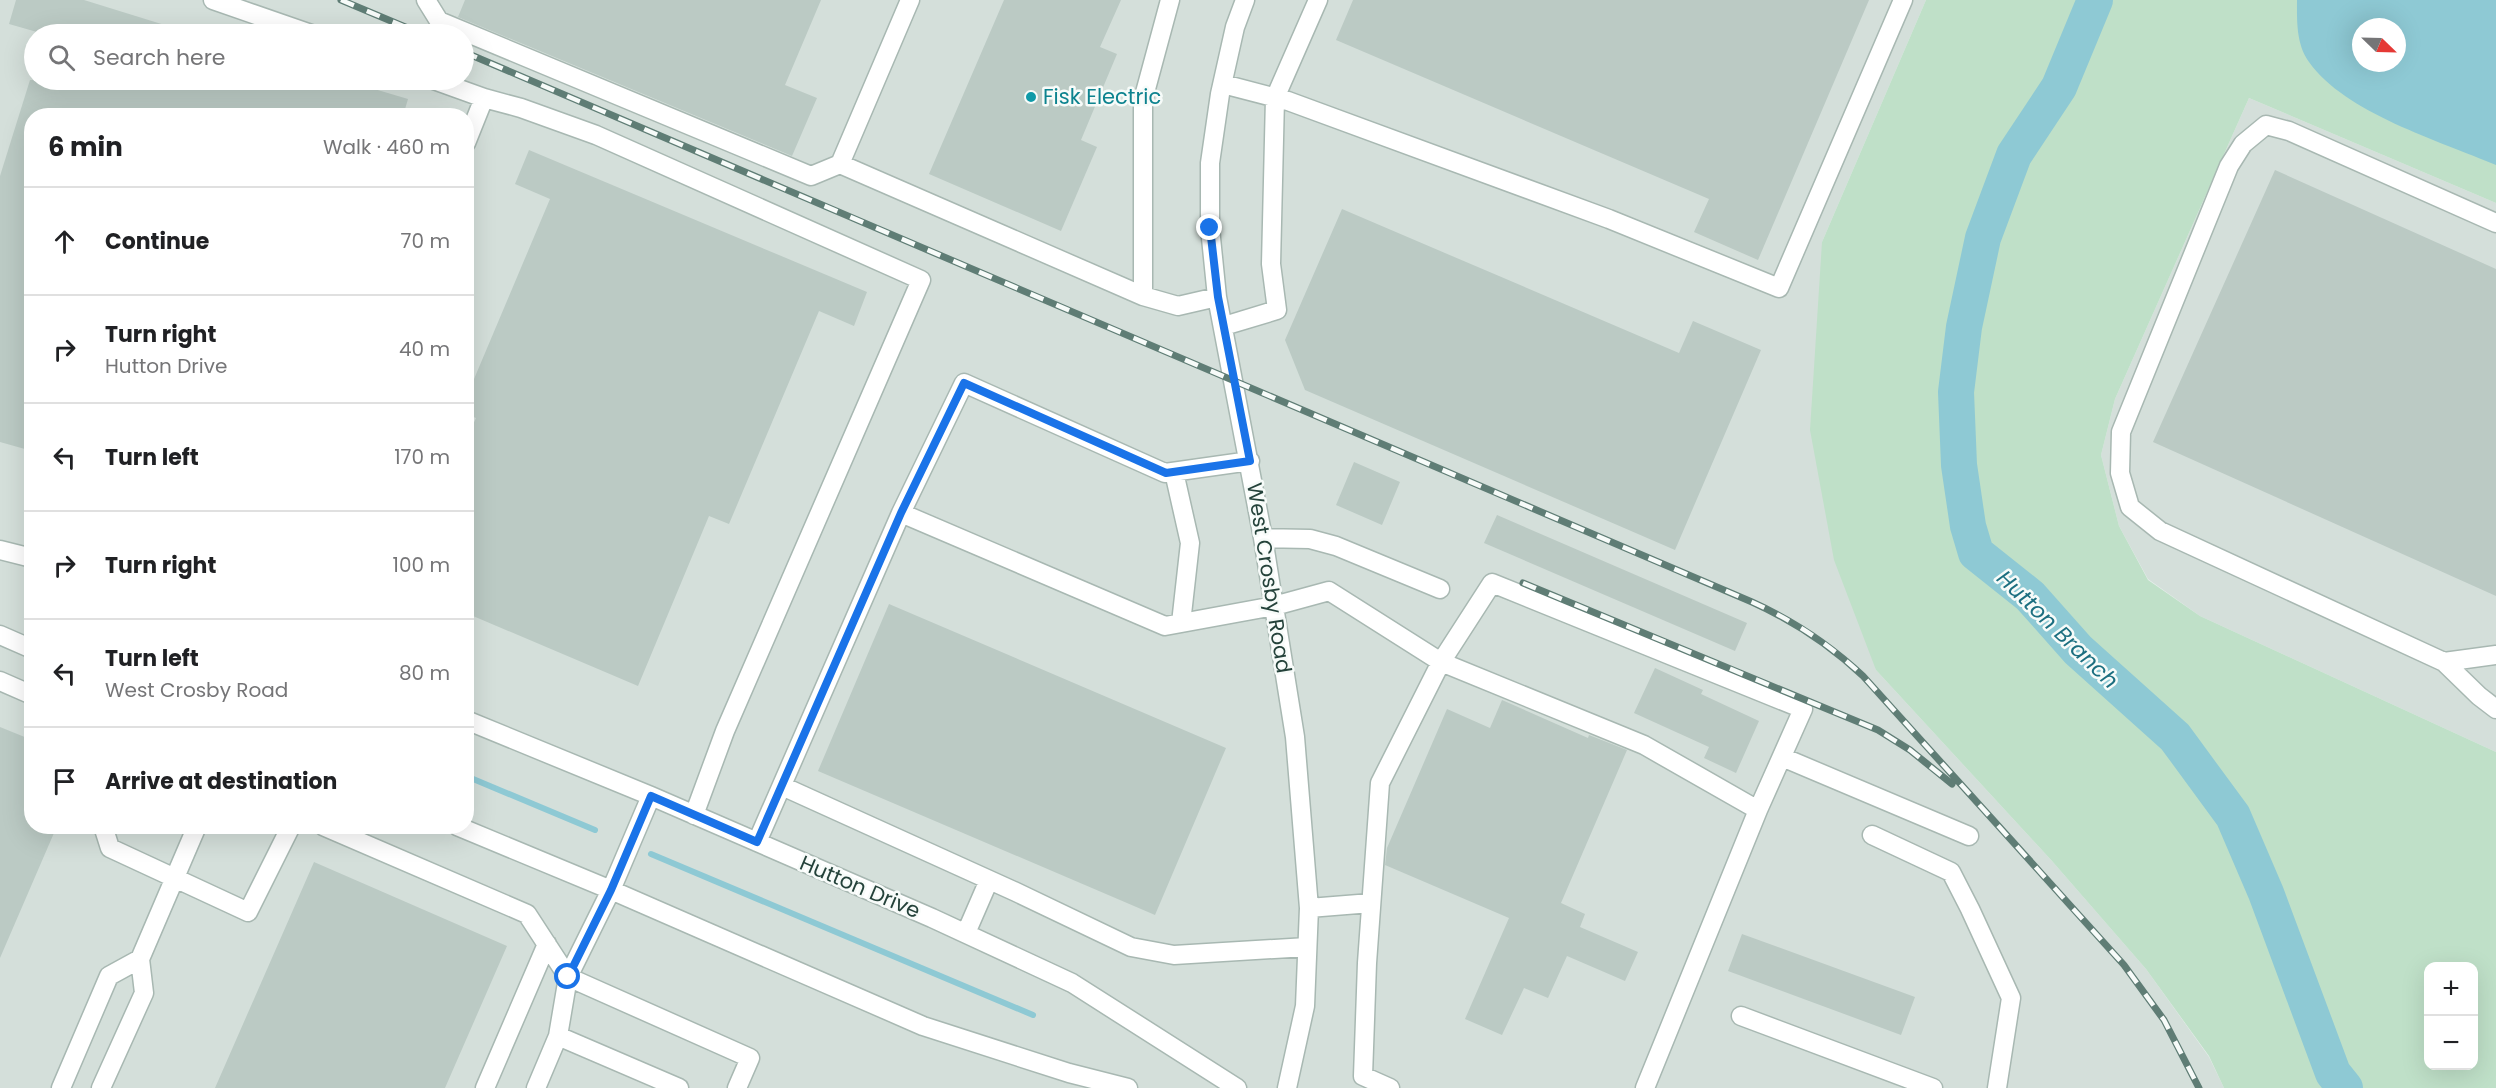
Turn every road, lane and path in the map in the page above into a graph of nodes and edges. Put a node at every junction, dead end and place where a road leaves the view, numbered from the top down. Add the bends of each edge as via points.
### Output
1 (213, 0) edge
2 (426, 0) edge
3 (910, 0) edge
4 (1170, 0) edge
5 (1245, 0) edge
6 (1318, 0) edge
7 (1903, 0) edge
8 (282, 24) edge
9 (446, 24) edge
10 (474, 36) edge
11 (1223, 84) junction
12 (462, 90) edge
13 (484, 98) junction
14 (1275, 98) junction
15 (474, 123) edge
16 (840, 164) junction
17 (2496, 223) edge
18 (1143, 296) junction
19 (1218, 297) junction
20 (1224, 326) junction
21 (1250, 461) junction
22 (1174, 472) junction
23 (901, 513) junction
24 (1263, 538) junction
25 (0, 550) edge
26 (24, 556) edge
27 (1440, 589) dead end
28 (1274, 606) junction
29 (1181, 623) junction
30 (0, 635) edge
31 (24, 646) edge
32 (2496, 655) edge
33 (2444, 662) junction
34 (1442, 663) junction
35 (0, 681) edge
36 (24, 692) edge
37 (2496, 709) edge
38 (474, 723) edge
39 (1782, 757) junction
40 (782, 786) junction
41 (651, 796) junction
42 (1758, 810) junction
43 (694, 815) junction
44 (474, 833) edge
45 (106, 834) edge
46 (194, 834) edge
47 (287, 834) edge
48 (342, 834) edge
49 (1872, 835) dead end
50 (1969, 836) dead end
51 (757, 842) junction
52 (175, 877) junction
53 (989, 880) junction
54 (611, 890) junction
55 (1371, 903) junction
56 (1309, 908) junction
57 (966, 933) junction
58 (547, 944) junction
59 (1307, 947) junction
60 (140, 959) junction
61 (568, 977) junction
62 (1741, 1016) dead end
63 (558, 1036) junction
64 (1066, 1080) edge
65 (61, 1088) edge
66 (101, 1088) edge
67 (485, 1088) edge
68 (536, 1088) edge
69 (679, 1088) edge
70 (737, 1088) edge
71 (1128, 1088) edge
72 (1237, 1088) edge
73 (1287, 1088) edge
74 (1390, 1088) edge
75 (1645, 1088) edge
76 (1933, 1088) edge
77 (1997, 1088) edge

1 - 8 street
2 - 9 street via 439,21
3 - 16 street
4 - 18 street via 1143,100
5 - 11 street, West Crosby Road
6 - 14 street
7 - 14 street via 1779,288 1609,219
10 - 16 street via 811,176
11 - 14 street
11 - 19 street, West Crosby Road via 1210,163 1210,228
12 - 13 street
13 - 15 street
13 - 43 street via 596,135 921,280 729,720
14 - 20 street via 1271,264 1277,310
16 - 18 street
17 - 33 street via 2289,131 2266,125 2243,144 2229,166 2121,432 2120,473 2130,507 2160,531
18 - 19 street via 1178,306
19 - 20 street, West Crosby Road
20 - 21 street, West Crosby Road
21 - 22 street
21 - 24 street, West Crosby Road
22 - 23 street via 1166,473 964,383
22 - 29 street via 1190,543
23 - 29 street via 1165,626
23 - 40 street
24 - 27 street via 1310,539 1336,546
24 - 28 street, West Crosby Road
25 - 26 street
28 - 29 street
28 - 34 street via 1329,591
28 - 56 street, West Crosby Road via 1295,737
30 - 31 street
32 - 33 street
33 - 37 street
34 - 39 street via 1492,582 1803,709
34 - 42 street via 1644,745
34 - 55 street via 1380,783
35 - 36 street
38 - 41 street, Hutton Drive
39 - 42 street
39 - 50 street
40 - 51 street
40 - 53 street
41 - 43 street, Hutton Drive
41 - 54 street
42 - 75 street
43 - 51 street, Hutton Drive
44 - 54 street
45 - 52 street via 110,848
46 - 52 street
47 - 52 street via 248,912
48 - 58 street via 527,914
49 - 77 street via 1951,872 1970,909 2012,998
51 - 57 street, Hutton Drive
52 - 60 street
53 - 57 street
53 - 59 street via 1131,947 1174,955
54 - 61 street
54 - 64 street via 923,1026
55 - 56 street
55 - 74 street via 1363,1076
56 - 59 street, West Crosby Road
57 - 72 street, Hutton Drive via 1072,983
58 - 61 street
58 - 67 street
59 - 73 street, West Crosby Road via 1305,1006
60 - 65 street via 109,976
60 - 66 street via 144,993
61 - 63 street
61 - 70 street via 750,1058
62 - 76 street
63 - 68 street
63 - 69 street
64 - 71 street

